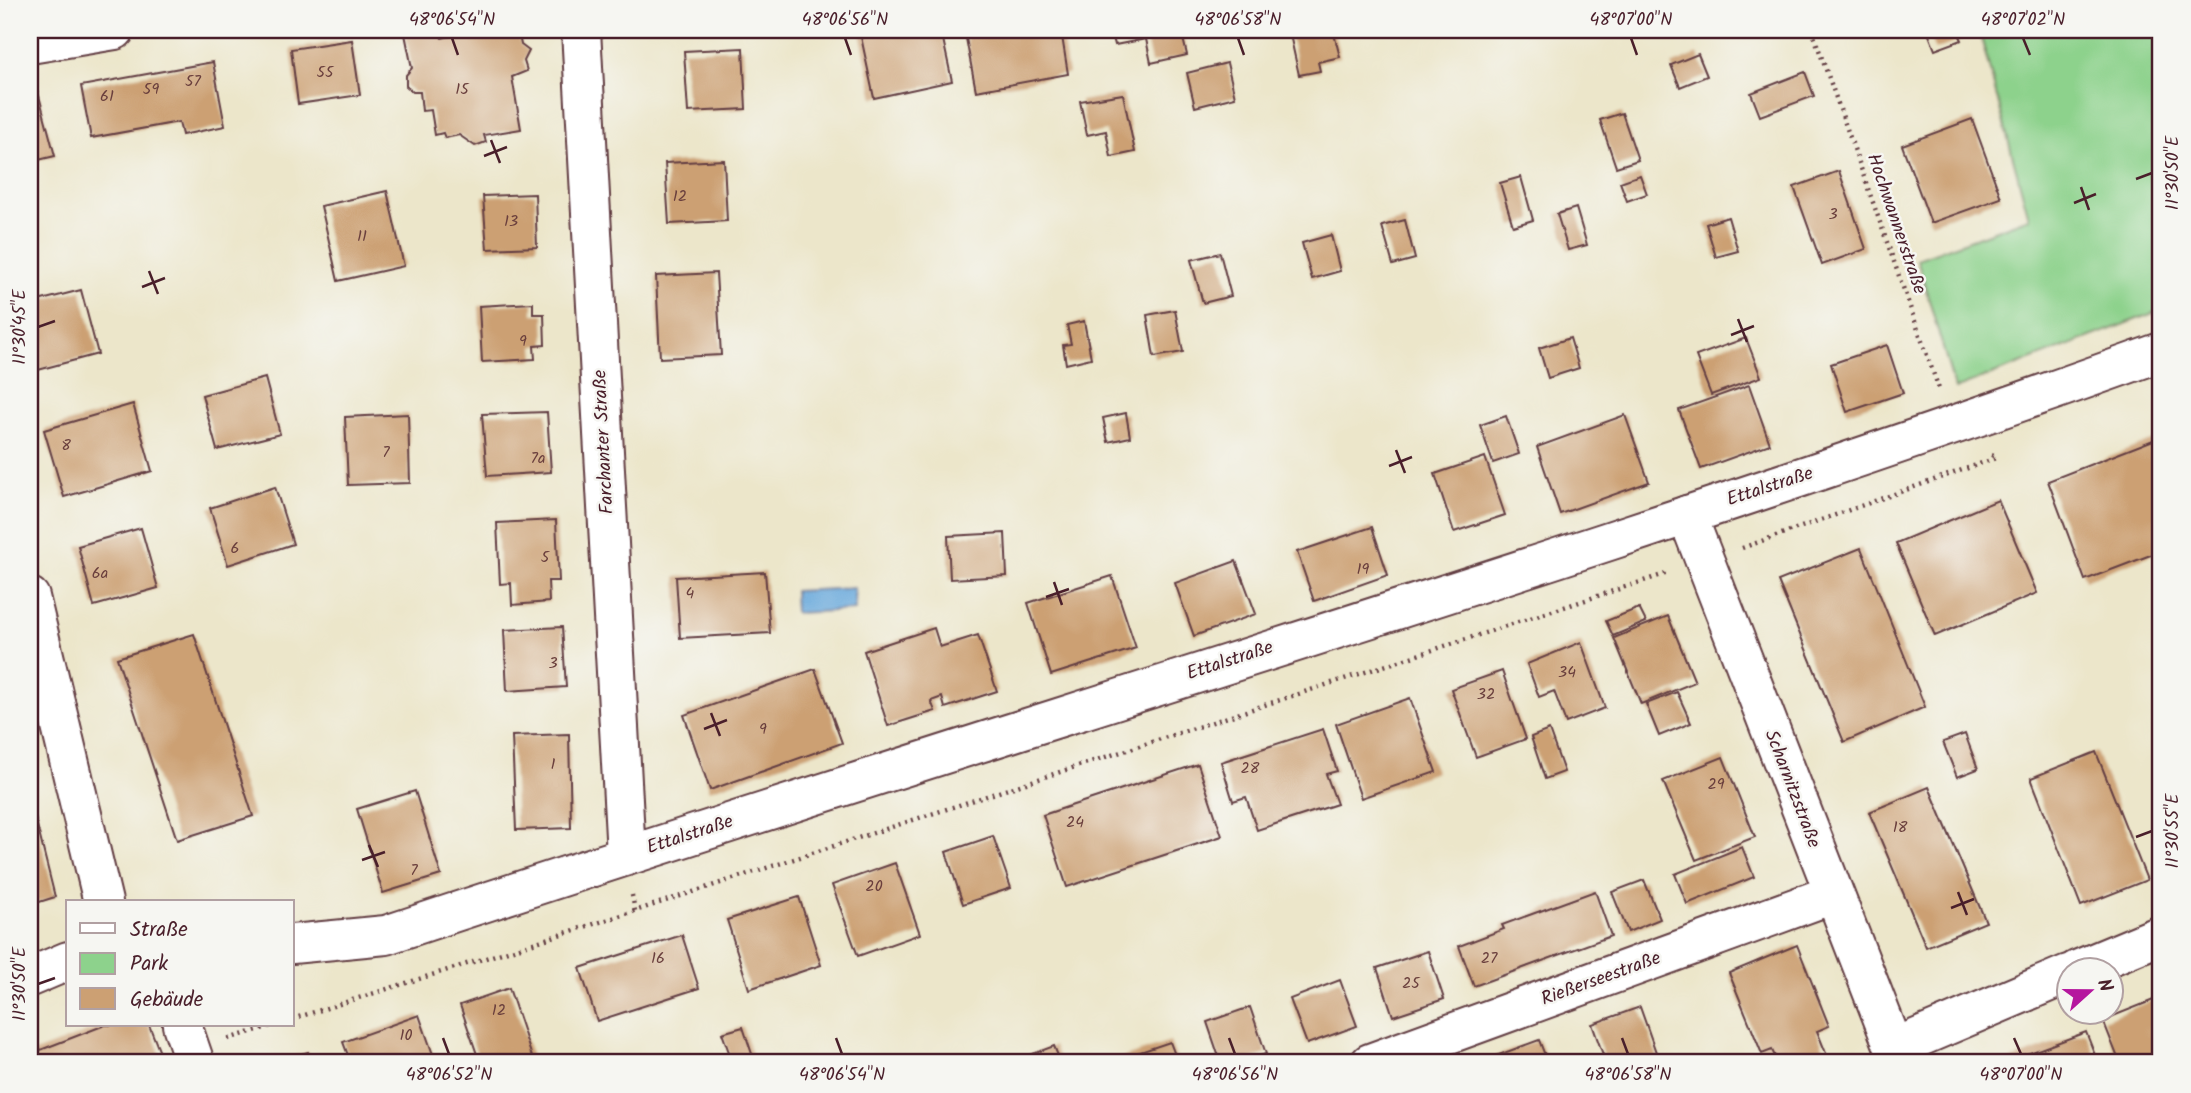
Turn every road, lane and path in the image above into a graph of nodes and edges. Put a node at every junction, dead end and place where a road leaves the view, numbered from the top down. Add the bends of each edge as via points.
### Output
1 (115, 30) edge
2 (581, 30) edge
3 (1812, 30) edge
4 (30, 44) edge
5 (2161, 352) edge
6 (1953, 427) junction
7 (1687, 514) junction
8 (1705, 561) junction
9 (30, 597) edge
10 (626, 855) junction
11 (1833, 894) junction
12 (103, 900) edge
13 (2161, 935) edge
14 (294, 944) edge
15 (2112, 956) edge
16 (66, 962) edge
17 (30, 977) edge
18 (2054, 981) edge
19 (294, 1018) edge
20 (270, 1026) edge
21 (189, 1046) edge
22 (1897, 1056) edge
23 (1370, 1063) edge

1 - 4 street
2 - 10 street, Farchanter Straße
3 - 6 path, Hochwannerstraße
5 - 6 street, Ettalstraße
6 - 7 street, Ettalstraße
6 - 8 path via 1996,458
7 - 8 street, Scharnitzstraße
7 - 10 street, Ettalstraße
8 - 11 street, Scharnitzstraße
8 - 19 path
9 - 12 street
10 - 14 street, Ettalstraße via 386,935
11 - 22 street, Scharnitzstraße
11 - 23 street, Rießerseestraße
13 - 15 street
16 - 17 street
18 - 22 street
20 - 21 path

